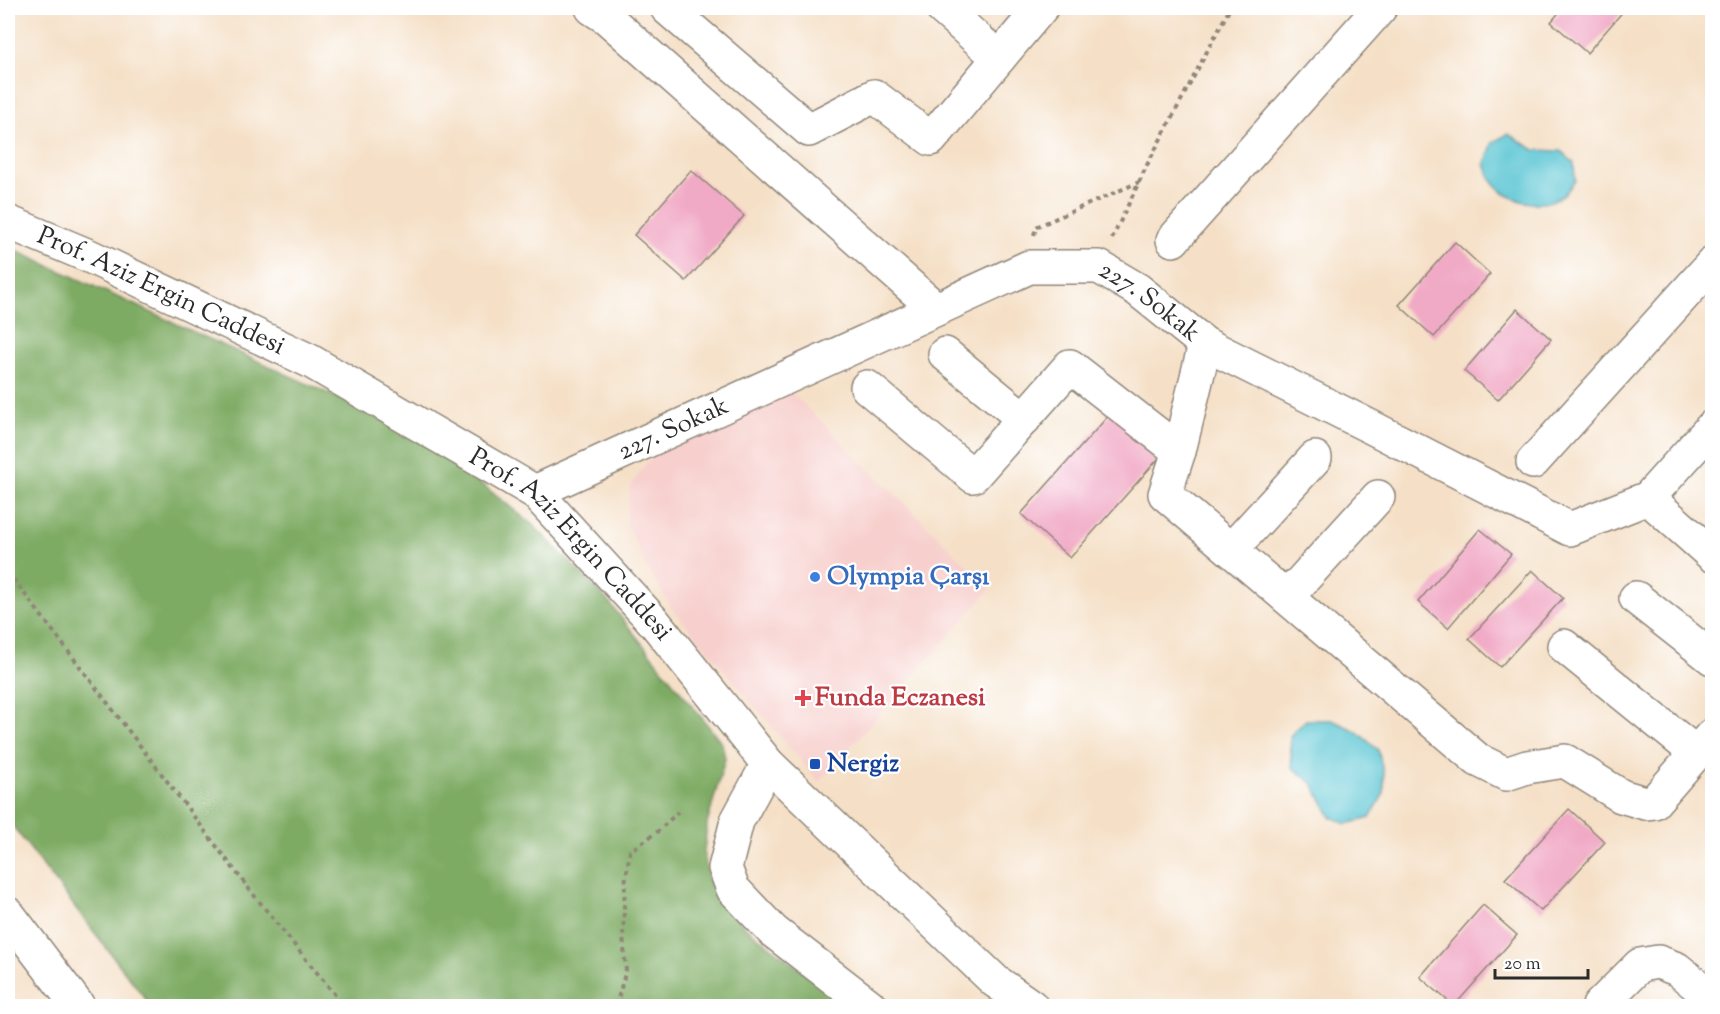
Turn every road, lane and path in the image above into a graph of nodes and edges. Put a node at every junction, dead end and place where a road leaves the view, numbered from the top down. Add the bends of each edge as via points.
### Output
1 (592, 8) edge
2 (667, 8) edge
3 (942, 8) edge
4 (1041, 8) edge
5 (1230, 8) edge
6 (1380, 8) edge
7 (999, 58) junction
8 (1140, 182) junction
9 (8, 222) edge
10 (1173, 240) dead end
11 (1713, 264) edge
12 (1098, 266) junction
13 (1029, 267) junction
14 (936, 309) junction
15 (1204, 344) junction
16 (945, 354) dead end
17 (867, 387) dead end
18 (1024, 419) junction
19 (1713, 426) edge
20 (1179, 451) junction
21 (1315, 458) dead end
22 (1533, 462) dead end
23 (535, 492) junction
24 (1378, 497) dead end
25 (1648, 498) junction
26 (1231, 550) junction
27 (1713, 555) edge
28 (8, 572) edge
29 (1287, 597) junction
30 (1636, 598) dead end
31 (1564, 646) dead end
32 (1713, 658) edge
33 (1705, 744) edge
34 (768, 764) junction
35 (678, 812) dead end
36 (10, 924) edge
37 (1713, 998) edge
38 (78, 1006) edge
39 (344, 1006) edge
40 (616, 1006) edge
41 (870, 1006) edge
42 (1031, 1006) edge
43 (1599, 1006) edge

1 - 14 street
2 - 7 street via 809,130 874,96 931,139
3 - 7 street
4 - 7 street
5 - 8 path
6 - 10 street
8 - 12 path
8 - 13 path via 1036,226
9 - 23 street, Prof. Aziz Ergin Caddesi via 310,361
11 - 22 street
12 - 13 street, 227. Sokak
12 - 15 street, 227. Sokak via 1138,290
13 - 14 street, 227. Sokak
14 - 23 street, 227. Sokak
15 - 20 street
15 - 25 street, 227. Sokak via 1570,529
16 - 18 street
17 - 18 street via 973,476
18 - 20 street via 1070,366
19 - 25 street
20 - 26 street via 1165,494
21 - 26 street
23 - 34 street, Prof. Aziz Ergin Caddesi via 655,623
24 - 29 street
25 - 27 street
26 - 29 street
28 - 39 path via 242,880
29 - 33 street via 1479,760 1506,774 1565,761 1622,796 1654,802
30 - 32 street
31 - 33 street
34 - 41 street via 737,820 725,868 733,889 773,931
34 - 42 street, Prof. Aziz Ergin Caddesi via 995,981
35 - 40 path via 630,851 622,937 626,970
36 - 38 street
37 - 43 street via 1677,969 1658,962 1640,965

